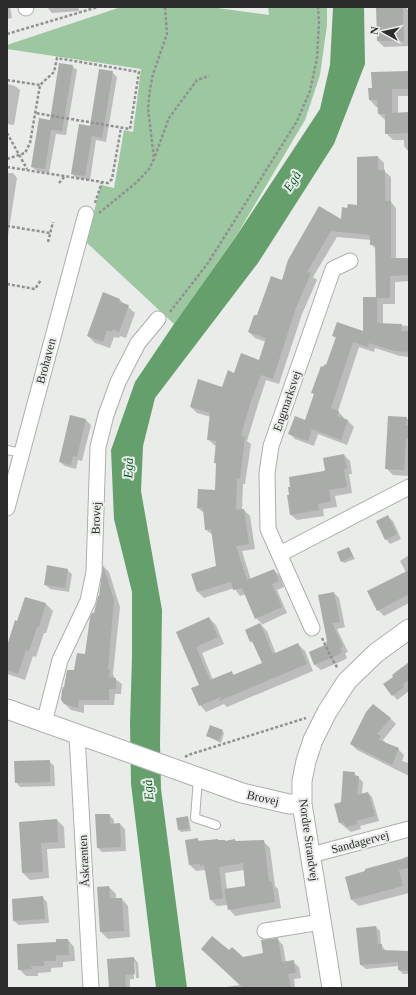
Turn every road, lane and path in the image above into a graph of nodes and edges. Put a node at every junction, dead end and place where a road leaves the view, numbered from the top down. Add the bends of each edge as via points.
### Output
1 (98, 7) edge
2 (165, 7) edge
3 (318, 7) edge
4 (7, 34) edge
5 (209, 76) dead end
6 (7, 80) edge
7 (40, 85) junction
8 (35, 113) junction
9 (121, 128) junction
10 (7, 133) edge
11 (19, 155) junction
12 (154, 158) junction
13 (7, 159) edge
14 (7, 166) edge
15 (27, 170) junction
16 (65, 176) junction
17 (102, 182) junction
18 (59, 183) dead end
19 (89, 215) junction
20 (53, 222) dead end
21 (7, 226) edge
22 (50, 233) junction
23 (48, 242) dead end
24 (350, 261) dead end
25 (41, 280) dead end
26 (7, 284) edge
27 (158, 319) joint
28 (14, 452) edge
29 (409, 488) edge
30 (7, 508) edge
31 (280, 554) junction
32 (312, 628) joint
33 (409, 629) edge
34 (347, 681) junction
35 (7, 709) edge
36 (328, 712) junction
37 (44, 723) junction
38 (77, 734) junction
39 (172, 768) junction
40 (198, 777) junction
41 (302, 804) junction
42 (216, 825) dead end
43 (409, 829) edge
44 (311, 856) junction
45 (321, 922) junction
46 (265, 931) dead end
47 (91, 988) edge
48 (332, 988) edge

1 - 4 path
2 - 12 path via 167,34 152,74 148,108
3 - 27 path via 317,58 310,91 297,120 208,263 167,315
5 - 12 path via 197,80 169,118
6 - 7 path
7 - 8 path
7 - 9 path via 54,72 57,58 139,72 130,129
8 - 9 path
8 - 11 path via 30,143 25,153
9 - 17 path via 112,180 108,183
10 - 11 path
11 - 13 path
11 - 15 path
12 - 19 path via 149,169 137,182 94,216
14 - 15 path
15 - 16 path
16 - 17 path
16 - 18 path
17 - 19 path
19 - 28 street, Brohaven
20 - 22 path
21 - 22 path
22 - 23 path
24 - 31 street, Engmarksvej via 333,269 271,446 267,473 268,529
25 - 26 path via 35,289
27 - 37 street, Brovej via 138,343 118,382 106,415 98,447 94,572 88,601 60,660
28 - 30 street, Brohaven
29 - 31 street
31 - 32 street, Engmarksvej
32 - 34 path via 319,634
33 - 34 street, Nordre Strandvej via 376,653
34 - 36 street, Nordre Strandvej
35 - 37 street, Brovej
36 - 39 path via 188,755
36 - 41 street, Nordre Strandvej via 313,740 306,761 302,781
37 - 38 street, Brovej
38 - 39 street, Brovej
38 - 47 street, Åskrænten
39 - 40 street, Brovej
40 - 41 street, Brovej via 242,794
40 - 42 lane via 195,818
41 - 44 street, Nordre Strandvej
43 - 44 street, Sandagervej
44 - 45 street, Nordre Strandvej
45 - 46 street
45 - 48 street, Nordre Strandvej

